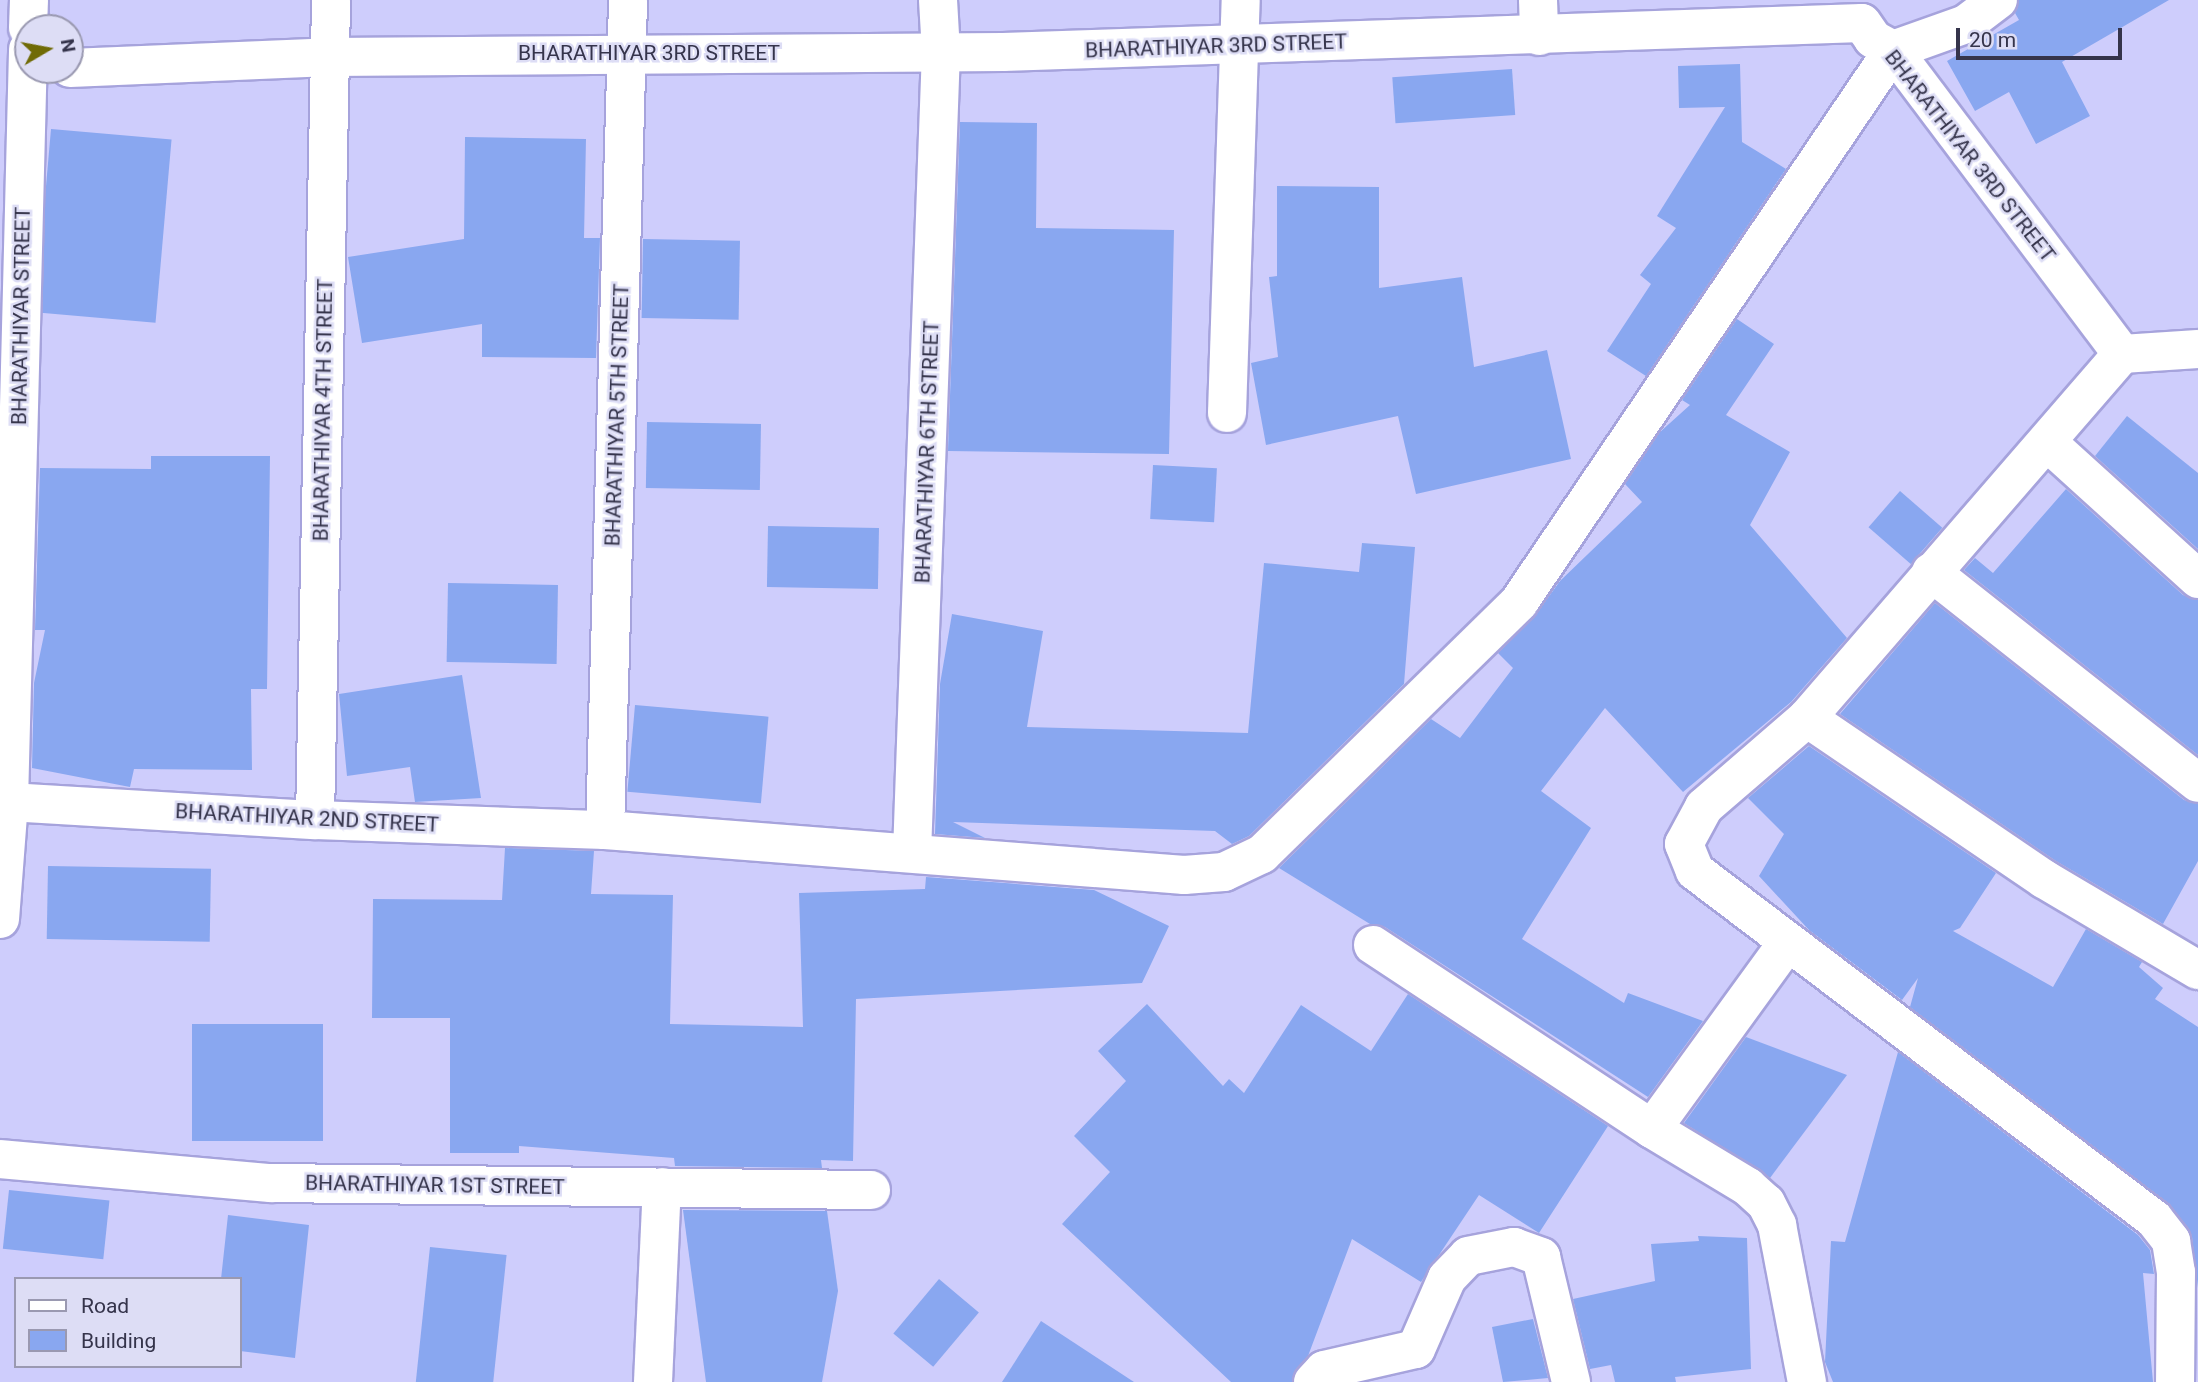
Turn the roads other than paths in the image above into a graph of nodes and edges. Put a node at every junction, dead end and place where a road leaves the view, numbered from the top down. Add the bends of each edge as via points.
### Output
1 (331, 0) edge
2 (628, 0) edge
3 (938, 0) edge
4 (1241, 0) edge
5 (1998, 0) edge
6 (1861, 11) edge
7 (1539, 18) edge
8 (1242, 46) junction
9 (1893, 50) junction
10 (941, 52) junction
11 (628, 53) junction
12 (330, 57) junction
13 (84, 67) edge
14 (28, 84) edge
15 (2198, 349) edge
16 (2122, 355) junction
17 (1227, 413) dead end
18 (2047, 442) junction
19 (1931, 572) junction
20 (2198, 579) edge
21 (1807, 718) junction
22 (2198, 783) edge
23 (9, 803) junction
24 (315, 820) junction
25 (605, 830) junction
26 (912, 853) junction
27 (0, 919) edge
28 (1787, 943) junction
29 (1373, 945) dead end
30 (2198, 970) edge
31 (1652, 1129) junction
32 (0, 1159) edge
33 (662, 1187) junction
34 (871, 1190) dead end
35 (653, 1382) edge
36 (1313, 1382) edge
37 (1570, 1382) edge
38 (1807, 1382) edge
39 (2175, 1382) edge

1 - 12 street, BHARATHIYAR 4TH STREET
2 - 11 street, BHARATHIYAR 5TH STREET
3 - 10 street, BHARATHIYAR 6TH STREET
4 - 8 street
5 - 9 street via 1966,23
6 - 7 street, BHARATHIYAR 3RD STREET
6 - 9 street, BHARATHIYAR 3RD STREET via 1873,39
7 - 8 street, BHARATHIYAR 3RD STREET
8 - 10 street, BHARATHIYAR 3RD STREET
8 - 17 street
9 - 16 street, BHARATHIYAR 3RD STREET
9 - 26 street, BHARATHIYAR 2ND STREET via 1519,602 1262,854 1224,872 1184,875
10 - 11 street, BHARATHIYAR 3RD STREET
10 - 26 street, BHARATHIYAR 6TH STREET
11 - 12 street, BHARATHIYAR 3RD STREET
11 - 25 street, BHARATHIYAR 5TH STREET
12 - 13 street, BHARATHIYAR 3RD STREET
12 - 24 street, BHARATHIYAR 4TH STREET
14 - 23 street, BHARATHIYAR STREET
15 - 16 street
16 - 18 street
18 - 19 street
18 - 20 street
19 - 21 street
19 - 22 street
21 - 28 street via 1704,807 1684,844 1696,871
21 - 30 street via 2044,878
23 - 24 street, BHARATHIYAR 2ND STREET
23 - 27 street, BHARATHIYAR STREET
24 - 25 street, BHARATHIYAR 2ND STREET
25 - 26 street, BHARATHIYAR 2ND STREET
28 - 31 street
28 - 39 street via 2154,1219 2171,1241 2176,1272
29 - 31 street
31 - 38 street via 1748,1187 1766,1203 1777,1225
32 - 33 street, BHARATHIYAR 1ST STREET via 271,1183
33 - 34 street, BHARATHIYAR 1ST STREET
33 - 35 street
36 - 37 street via 1324,1370 1416,1349 1447,1278 1468,1256 1514,1247 1541,1257

